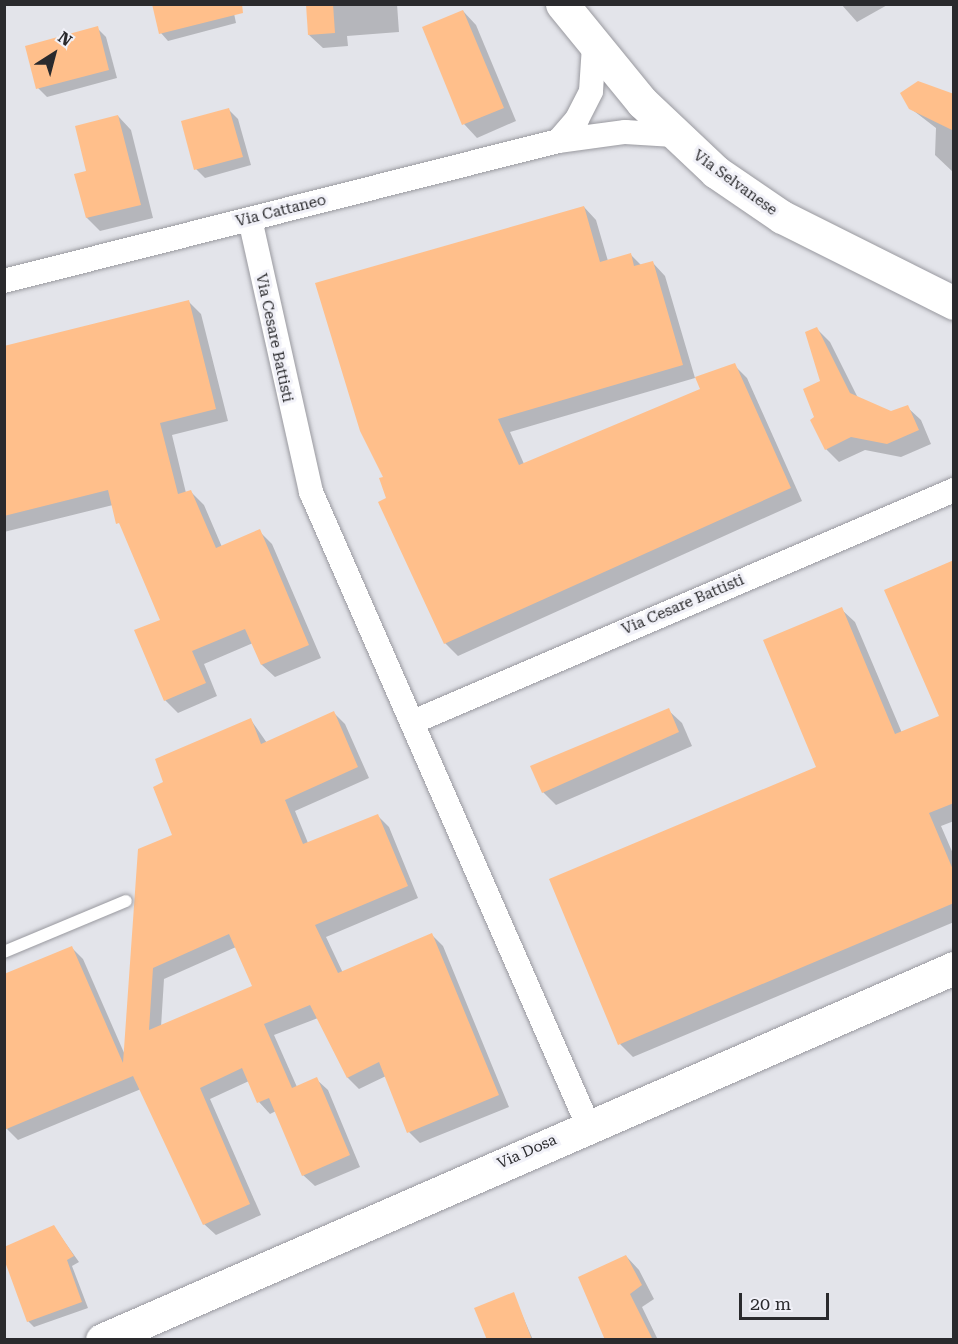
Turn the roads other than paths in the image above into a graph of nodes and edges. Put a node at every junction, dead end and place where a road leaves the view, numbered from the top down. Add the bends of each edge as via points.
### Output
1 (562, 4) edge
2 (594, 46) junction
3 (642, 102) junction
4 (674, 135) junction
5 (558, 141) junction
6 (250, 219) junction
7 (4, 281) edge
8 (954, 303) edge
9 (954, 490) edge
10 (413, 722) junction
11 (126, 901) dead end
12 (4, 952) edge
13 (954, 968) edge
14 (588, 1125) junction
15 (102, 1340) edge

1 - 2 street, Via Selvanese
2 - 3 street, Via Selvanese
2 - 5 street via 591,91 577,119
3 - 4 street, Via Selvanese
3 - 5 street, Via Cattaneo via 629,113
4 - 5 street, Via Cattaneo via 625,132
4 - 8 street, Via Selvanese via 716,172 782,217
5 - 6 street, Via Cattaneo
6 - 7 street, Via Cattaneo
6 - 10 street, Via Cesare Battisti via 311,492
9 - 10 street, Via Cesare Battisti
10 - 14 street, Via Cesare Battisti
11 - 12 lane
13 - 14 street, Via Dosa
14 - 15 street, Via Dosa

